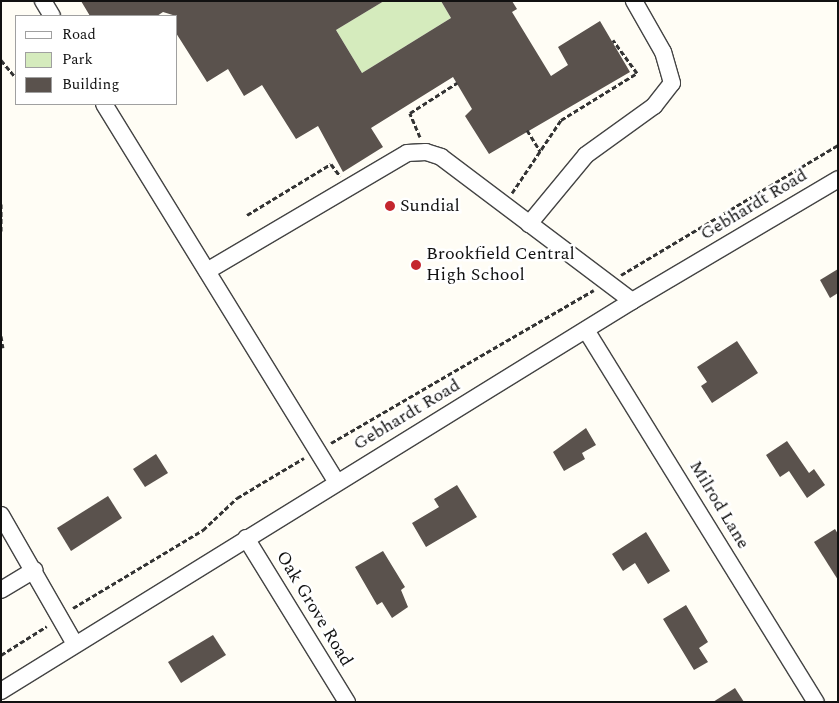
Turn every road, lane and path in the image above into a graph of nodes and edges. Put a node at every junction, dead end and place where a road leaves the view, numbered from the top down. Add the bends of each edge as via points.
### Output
1 (43, 1) edge
2 (634, 1) edge
3 (51, 15) edge
4 (613, 40) dead end
5 (1, 60) edge
6 (15, 77) edge
7 (457, 83) dead end
8 (105, 105) edge
9 (527, 130) dead end
10 (420, 137) junction
11 (414, 138) dead end
12 (428, 138) dead end
13 (838, 144) edge
14 (540, 151) junction
15 (346, 175) dead end
16 (838, 179) edge
17 (504, 188) dead end
18 (512, 193) junction
19 (1, 204) edge
20 (537, 214) junction
21 (248, 215) dead end
22 (1, 231) edge
23 (207, 270) junction
24 (614, 278) junction
25 (632, 301) junction
26 (586, 330) junction
27 (1, 336) edge
28 (3, 348) dead end
29 (317, 450) junction
30 (336, 482) junction
31 (1, 515) edge
32 (246, 538) junction
33 (34, 570) junction
34 (1, 590) edge
35 (58, 618) junction
36 (75, 644) junction
37 (1, 654) edge
38 (1, 691) edge
39 (347, 702) edge
40 (816, 702) edge

1 - 3 street
2 - 20 street via 663,52 672,83 654,106 586,155
4 - 14 path via 637,73 561,120
5 - 6 path
7 - 10 path via 410,113
8 - 23 street
9 - 14 path
10 - 11 path
10 - 12 path
13 - 24 path
14 - 18 path
15 - 21 path via 340,176 332,164
16 - 25 street, Gebhardt Road
17 - 18 path
18 - 20 path
19 - 22 path
20 - 23 street via 441,157 416,151
20 - 24 street
23 - 29 street
24 - 25 street
24 - 29 path
25 - 26 street, Gebhardt Road
26 - 30 street, Gebhardt Road
26 - 40 street, Milrod Lane
27 - 28 path
29 - 30 street
29 - 35 path via 244,494 204,530
30 - 32 street, Gebhardt Road
31 - 33 street
32 - 36 street, Gebhardt Road
32 - 39 street, Oak Grove Road
33 - 34 street
33 - 35 street
35 - 36 street
35 - 37 path
36 - 38 street, Gebhardt Road

